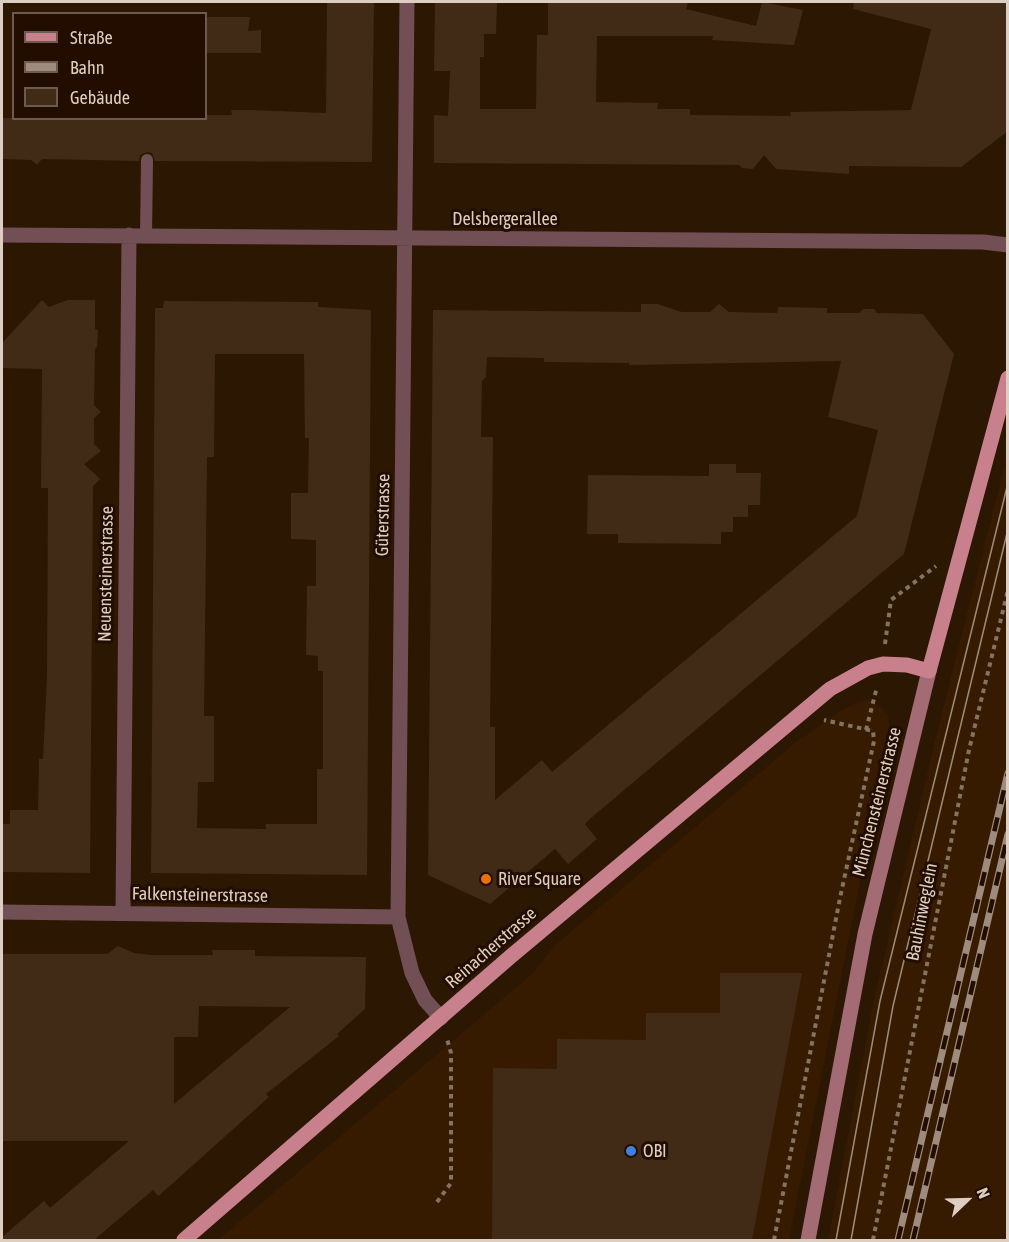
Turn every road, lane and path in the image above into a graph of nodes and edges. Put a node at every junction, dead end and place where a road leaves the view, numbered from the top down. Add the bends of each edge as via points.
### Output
1 (407, 2) edge
2 (147, 160) dead end
3 (2, 235) edge
4 (129, 235) junction
5 (146, 236) junction
6 (406, 238) junction
7 (1008, 245) edge
8 (1008, 378) edge
9 (938, 564) dead end
10 (1008, 590) edge
11 (883, 664) junction
12 (929, 671) junction
13 (800, 714) junction
14 (866, 730) junction
15 (2, 912) edge
16 (123, 913) junction
17 (398, 917) junction
18 (441, 1018) junction
19 (437, 1202) dead end
20 (183, 1240) edge
21 (774, 1240) edge
22 (808, 1240) edge
23 (873, 1240) edge

1 - 6 street, Güterstrasse
2 - 5 lane
3 - 4 street, Delsbergerallee
4 - 5 street, Delsbergerallee
4 - 16 street, Neuensteinerstrasse
5 - 6 street, Delsbergerallee
6 - 7 street, Delsbergerallee
6 - 17 street, Güterstrasse
8 - 12 main road, Münchensteinerstrasse
9 - 11 path via 891,600
10 - 23 path, Bauhinweglein via 969,750
11 - 12 main road, Reinacherstrasse
11 - 13 main road, Reinacherstrasse via 849,677
11 - 14 path
12 - 22 main road, Münchensteinerstrasse via 865,934
13 - 14 path
13 - 18 main road, Reinacherstrasse
14 - 21 path via 873,731 874,741
15 - 16 street, Falkensteinerstrasse
16 - 17 street, Falkensteinerstrasse
17 - 18 street, Güterstrasse via 412,973 425,1000
18 - 19 path via 451,1053 451,1183
18 - 20 main road, Reinacherstrasse

